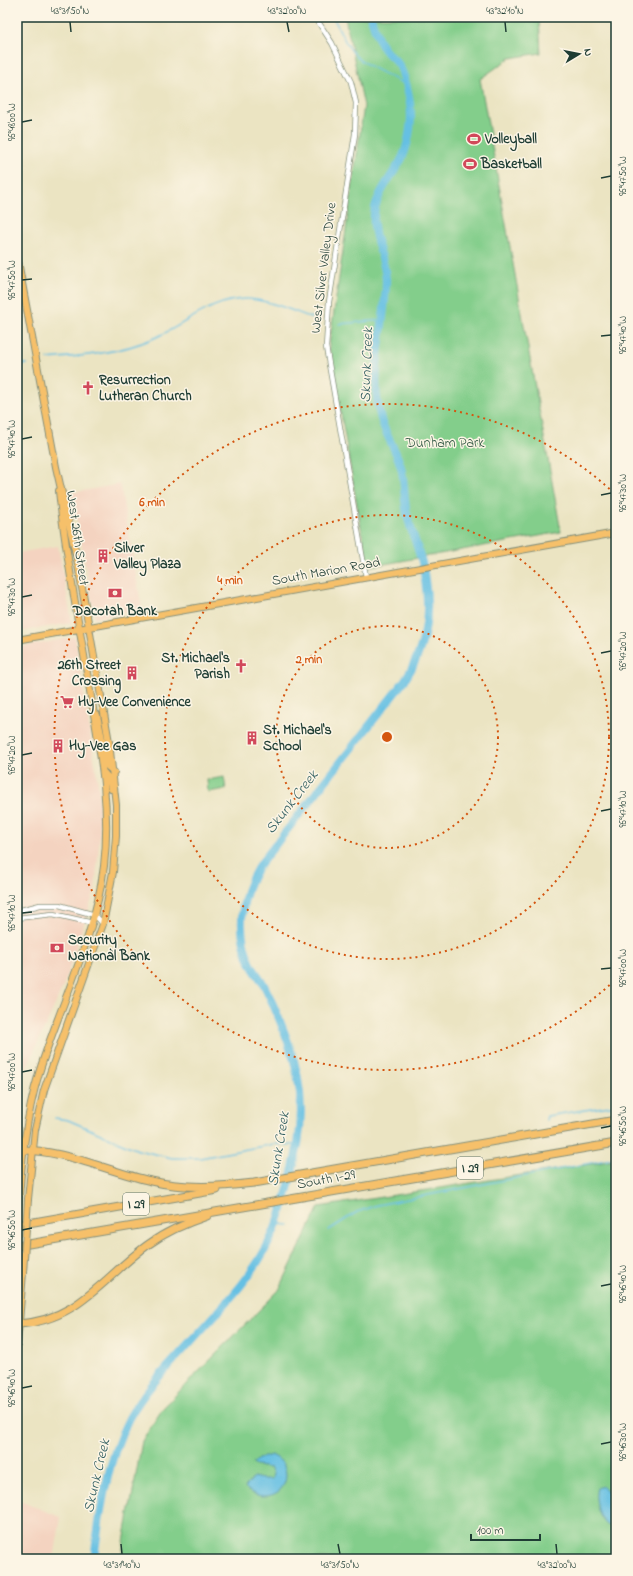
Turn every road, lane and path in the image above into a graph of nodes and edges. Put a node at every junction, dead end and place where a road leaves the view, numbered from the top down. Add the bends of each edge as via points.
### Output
1 (315, 17) edge
2 (17, 256) edge
3 (56, 467) junction
4 (616, 533) edge
5 (366, 577) junction
6 (89, 627) junction
7 (80, 629) junction
8 (17, 640) edge
9 (91, 698) junction
10 (114, 772) junction
11 (104, 773) junction
12 (115, 847) junction
13 (17, 911) edge
14 (95, 915) junction
15 (17, 918) edge
16 (93, 923) junction
17 (103, 924) junction
18 (616, 1120) edge
19 (616, 1143) edge
20 (20, 1150) edge
21 (32, 1150) junction
22 (258, 1182) junction
23 (252, 1206) junction
24 (17, 1221) edge
25 (17, 1225) edge
26 (17, 1246) edge
27 (18, 1324) edge
28 (17, 1346) edge

1 - 5 street, West Silver Valley Drive via 332,43 351,82 356,103 355,134 329,302 326,347
2 - 3 main road, West 26th Street
3 - 6 main road, West 26th Street via 72,531
3 - 7 main road, West 26th Street via 64,542
4 - 5 main road, South Marion Road
5 - 6 main road, South Marion Road
6 - 7 main road, South Marion Road
6 - 10 main road, West 26th Street
7 - 8 main road, South Marion Road
7 - 9 main road, West 26th Street
9 - 10 main road via 100,722 108,767
9 - 11 main road, West 26th Street
10 - 12 main road, West 26th Street
11 - 12 main road via 108,775 111,784
11 - 14 main road, West 26th Street via 106,851
12 - 17 main road, West 26th Street
13 - 14 street via 53,905
14 - 16 main road, West 26th Street
14 - 17 street
15 - 16 street via 53,914
16 - 20 main road, West 26th Street via 39,1073
17 - 21 main road, West 26th Street via 48,1078
18 - 22 highway, South I-29 / I 29
19 - 23 highway, South I-29 / I 29
20 - 21 highway
20 - 24 main road, West 26th Street
21 - 22 highway via 48,1152 165,1184 206,1187
21 - 27 main road, West 26th Street, bridge
22 - 25 highway, South I-29 / I 29
23 - 26 highway, South I-29 / I 29
23 - 27 highway via 208,1216 171,1231 138,1252 78,1304 50,1318
27 - 28 main road, West 26th Street

